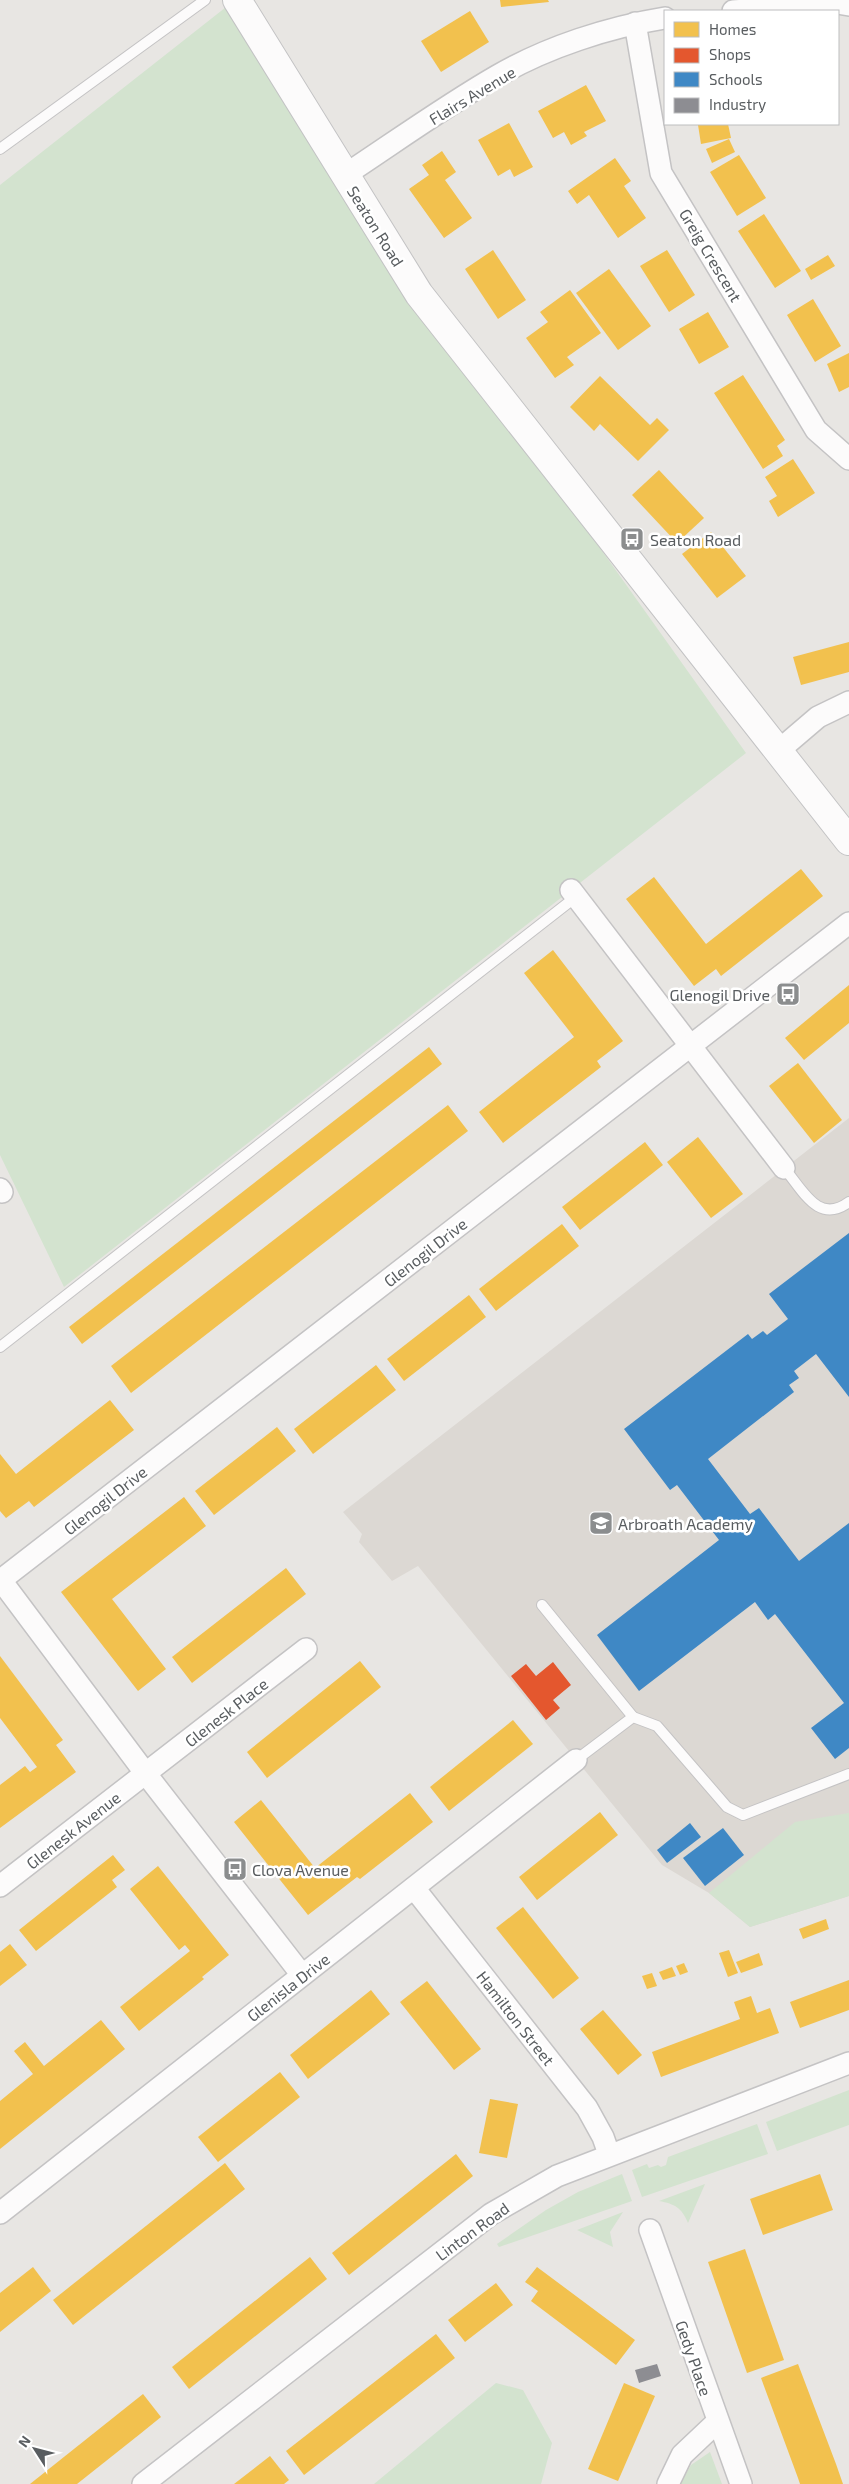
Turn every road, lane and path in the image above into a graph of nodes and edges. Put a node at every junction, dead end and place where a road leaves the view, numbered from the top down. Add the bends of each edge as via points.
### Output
1 (205, 0) edge
2 (237, 0) edge
3 (849, 5) edge
4 (746, 10) edge
5 (664, 18) edge
6 (634, 23) junction
7 (0, 149) edge
8 (345, 175) junction
9 (849, 459) edge
10 (849, 702) edge
11 (777, 752) junction
12 (849, 841) edge
13 (574, 893) joint
14 (849, 923) edge
15 (690, 1046) junction
16 (784, 1168) joint
17 (849, 1202) edge
18 (0, 1348) edge
19 (0, 1580) edge
20 (542, 1605) dead end
21 (306, 1649) dead end
22 (633, 1717) junction
23 (576, 1760) joint
24 (146, 1774) junction
25 (849, 1774) edge
26 (0, 1886) edge
27 (414, 1888) junction
28 (302, 1975) junction
29 (849, 2064) edge
30 (609, 2154) junction
31 (0, 2213) edge
32 (650, 2230) dead end
33 (717, 2422) junction
34 (144, 2484) edge
35 (668, 2484) edge
36 (741, 2484) edge

1 - 7 lane
2 - 8 street, Seaton Road
3 - 4 street via 837,3
5 - 6 street, Flairs Avenue
6 - 8 street, Flairs Avenue via 571,42 499,75
6 - 9 street, Greig Crescent via 661,173 816,430
8 - 11 street, Seaton Road via 419,294
10 - 11 street via 818,718
11 - 12 street, Seaton Road
13 - 15 street
13 - 18 lane
14 - 15 street, Glenogil Drive
15 - 16 street
15 - 19 street, Glenogil Drive
16 - 17 lane via 816,1206 825,1211 838,1210
19 - 24 street
20 - 22 lane
21 - 24 street, Glenesk Place
22 - 23 lane
22 - 25 lane via 657,1726 718,1797 737,1814 750,1814
23 - 27 street, Glenisla Drive
24 - 26 street, Glenesk Avenue
24 - 28 street
27 - 28 street, Glenisla Drive
27 - 30 street, Hamilton Street via 587,2108
28 - 31 street, Glenisla Drive
29 - 30 street, Linton Road
30 - 34 street, Linton Road via 557,2176 491,2214
32 - 33 street, Gedy Place
33 - 35 street via 682,2455
33 - 36 street, Gedy Place

